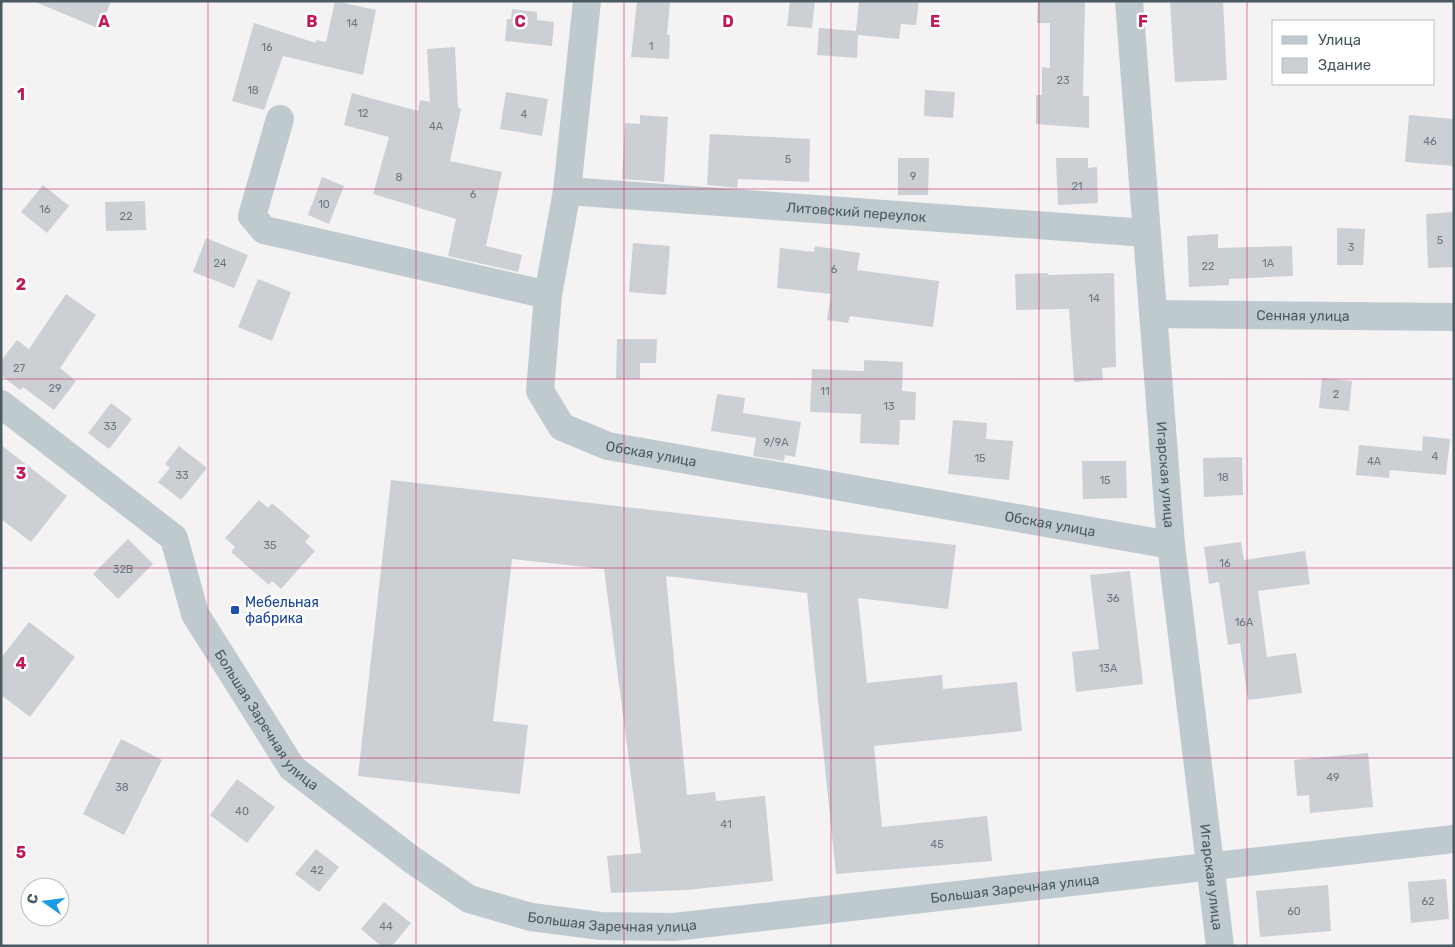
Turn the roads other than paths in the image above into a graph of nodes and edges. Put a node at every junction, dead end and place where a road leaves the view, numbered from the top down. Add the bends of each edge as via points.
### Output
1 (587, 1) edge
2 (1129, 1) edge
3 (280, 119) dead end
4 (567, 191) junction
5 (1146, 233) junction
6 (548, 295) junction
7 (1153, 314) junction
8 (1454, 316) edge
9 (1, 404) edge
10 (1171, 545) junction
11 (1454, 839) edge
12 (1210, 865) junction
13 (674, 936) edge
14 (1220, 946) edge

1 - 4 street, Обская улица
2 - 5 street, Игарская улица
3 - 6 street via 252,216 264,230
4 - 5 street, Литовский переулок
4 - 6 street, Обская улица
5 - 7 street, Игарская улица
6 - 10 street, Обская улица via 540,391 562,427 608,446
7 - 8 street, Сенная улица
7 - 10 street, Игарская улица
9 - 13 street, Большая Заречная улица via 174,538 195,614 292,768 299,774 469,899 531,917
10 - 12 street, Игарская улица
11 - 12 street, Большая Заречная улица
12 - 13 street, Большая Заречная улица
12 - 14 street, Игарская улица

